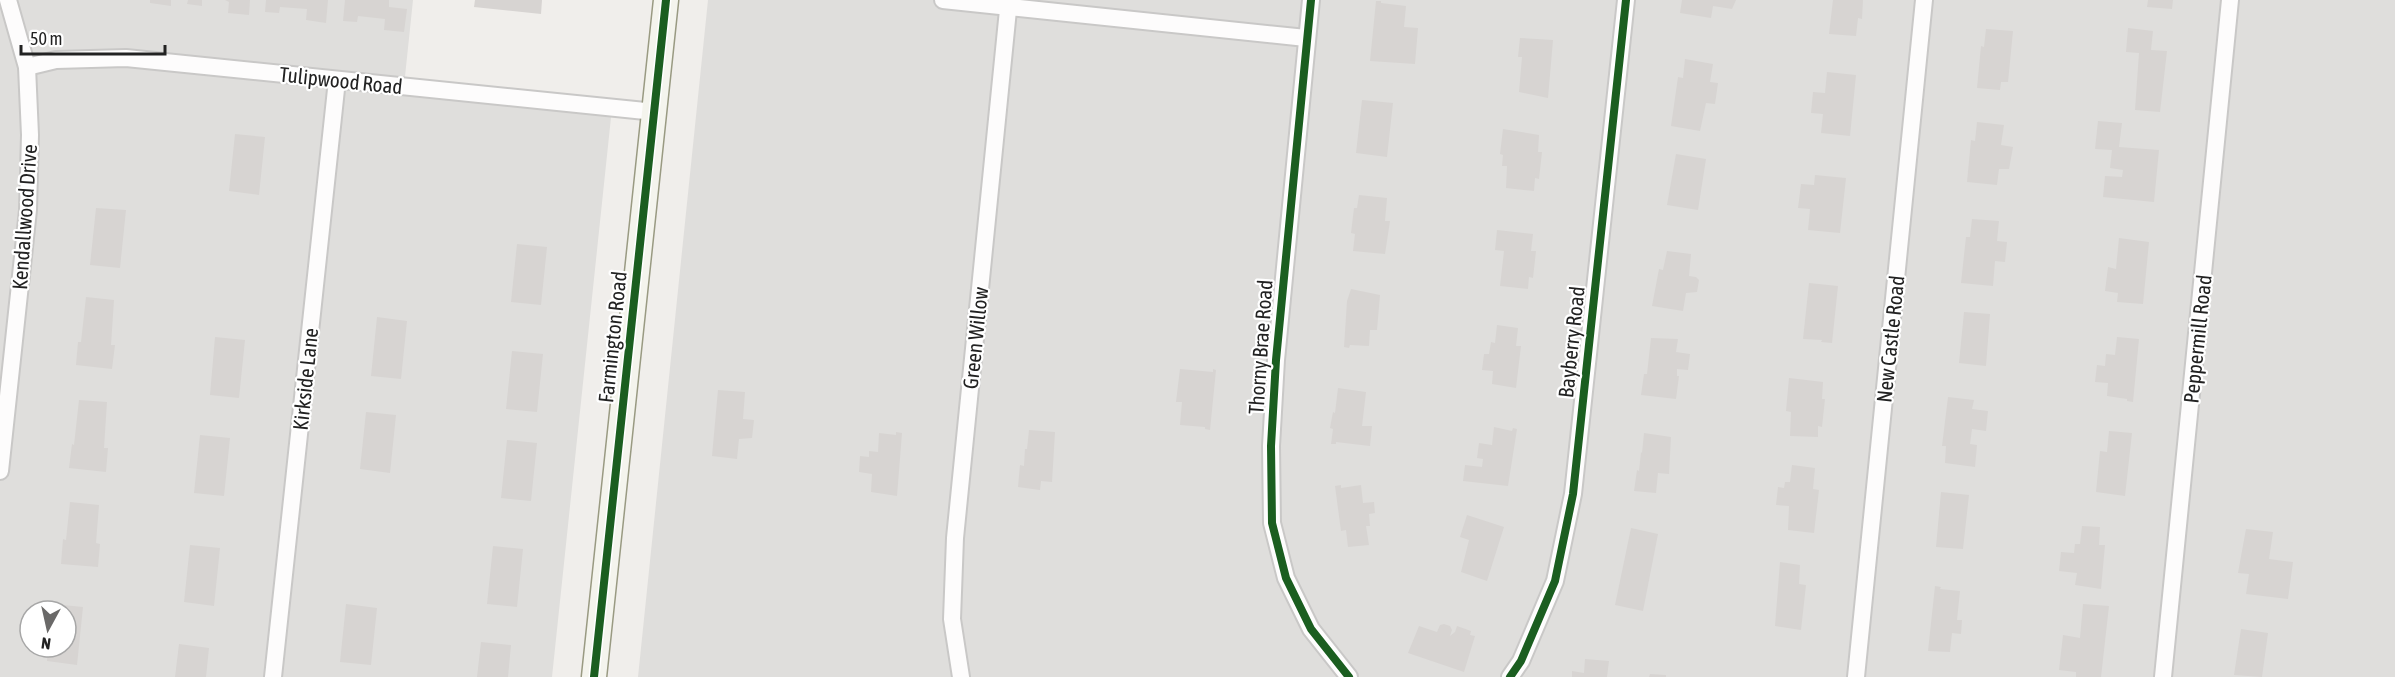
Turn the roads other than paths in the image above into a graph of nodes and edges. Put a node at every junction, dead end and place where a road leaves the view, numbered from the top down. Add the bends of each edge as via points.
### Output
1 (8, 0) edge
2 (666, 0) edge
3 (943, 0) edge
4 (1311, 0) edge
5 (1626, 0) edge
6 (1924, 0) edge
7 (2230, 0) edge
8 (1009, 3) edge
9 (1306, 38) junction
10 (27, 67) junction
11 (337, 80) junction
12 (655, 112) junction
13 (0, 471) edge
14 (273, 677) edge
15 (594, 677) edge
16 (961, 677) edge
17 (1349, 677) edge
18 (1510, 677) edge
19 (1856, 677) edge
20 (2163, 677) edge

1 - 10 street, Kendallwood Drive
2 - 12 street, Farmington Road
3 - 8 street
4 - 9 street, Thorny Brae Road
5 - 18 street, Bayberry Road via 1573,494 1556,581 1521,661
6 - 19 street, New Castle Road
7 - 20 street, Peppermill Road
8 - 9 street
8 - 16 street, Green Willow via 955,538 952,619
9 - 17 street, Thorny Brae Road via 1276,360 1272,524 1286,578 1311,629
10 - 11 street, Tulipwood Road via 56,60 126,58
10 - 13 street, Kendallwood Drive via 28,210
11 - 12 street, Tulipwood Road
11 - 14 street, Kirkside Lane
12 - 15 street, Farmington Road

